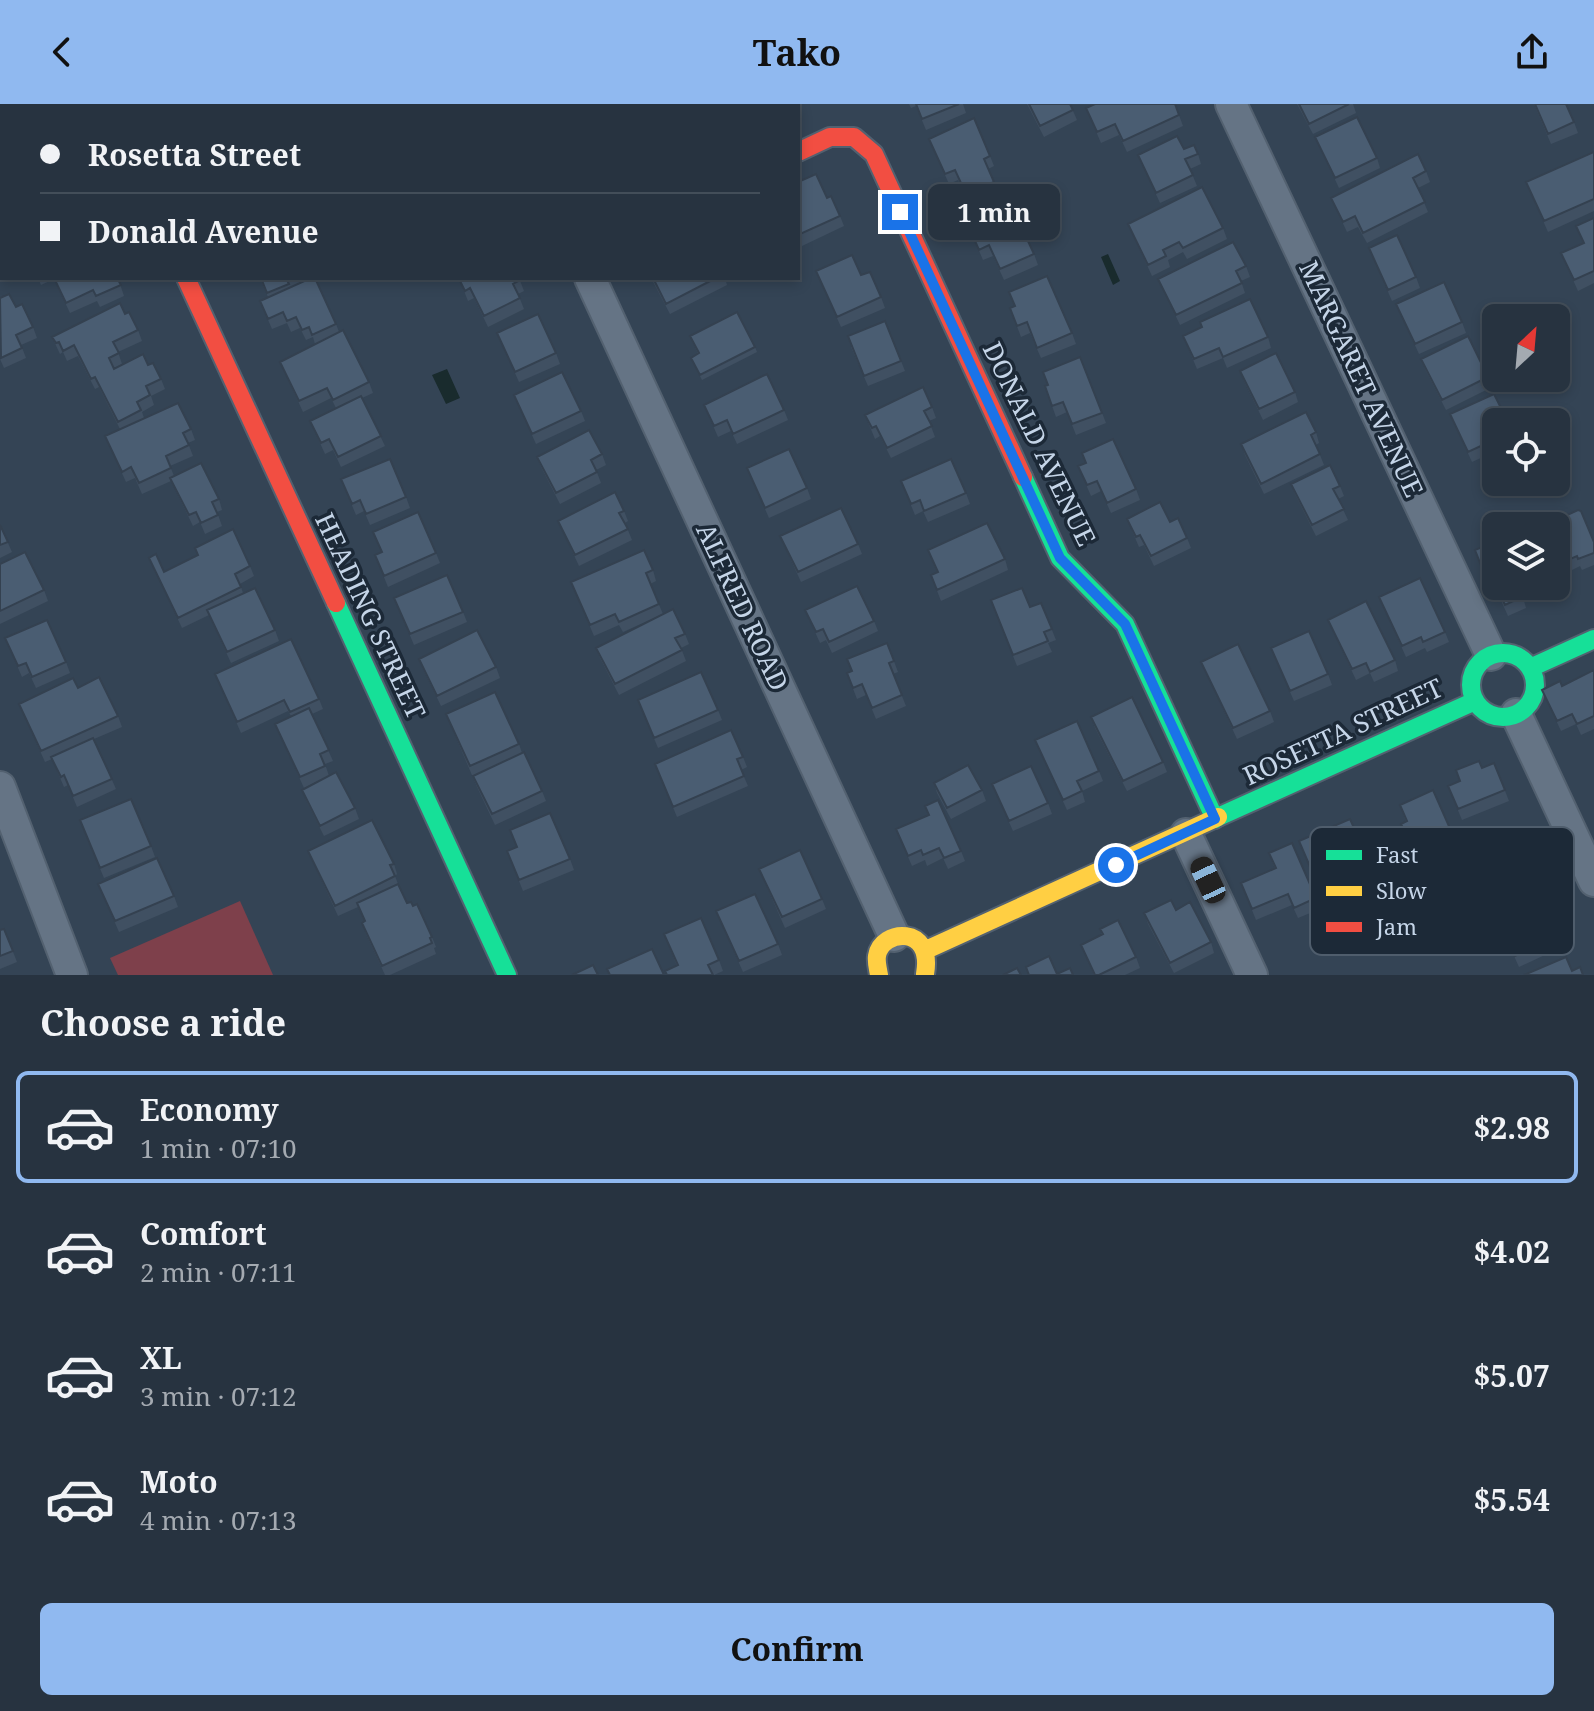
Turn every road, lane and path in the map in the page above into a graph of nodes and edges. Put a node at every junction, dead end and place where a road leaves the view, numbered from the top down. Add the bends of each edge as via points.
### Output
1 (1231, 104) edge
2 (800, 151) edge
3 (187, 280) edge
4 (591, 280) edge
5 (1594, 639) edge
6 (1491, 655) junction
7 (1530, 668) junction
8 (1475, 701) junction
9 (1516, 714) junction
10 (0, 787) edge
11 (1215, 819) junction
12 (1569, 827) edge
13 (1186, 834) junction
14 (1574, 838) edge
15 (1594, 881) edge
16 (894, 936) junction
17 (926, 950) junction
18 (72, 975) edge
19 (507, 975) edge
20 (879, 975) edge
21 (925, 975) edge
22 (1252, 975) edge

1 - 6 street, MARGARET AVENUE
2 - 11 street, DONALD AVENUE via 830,137 854,137 874,154 1060,558 1125,624
3 - 19 street, HEADING STREET
4 - 16 street, ALFRED ROAD
5 - 7 street
6 - 7 street via 1510,653
6 - 8 street via 1478,664 1471,679
7 - 9 street via 1535,685 1531,699
8 - 9 street via 1495,716
8 - 11 street, ROSETTA STREET
9 - 12 street
10 - 18 street
11 - 13 street, ROSETTA STREET
13 - 17 street, ROSETTA STREET
13 - 22 street
14 - 15 street
16 - 17 street via 909,935
16 - 20 street via 876,954
17 - 21 street

